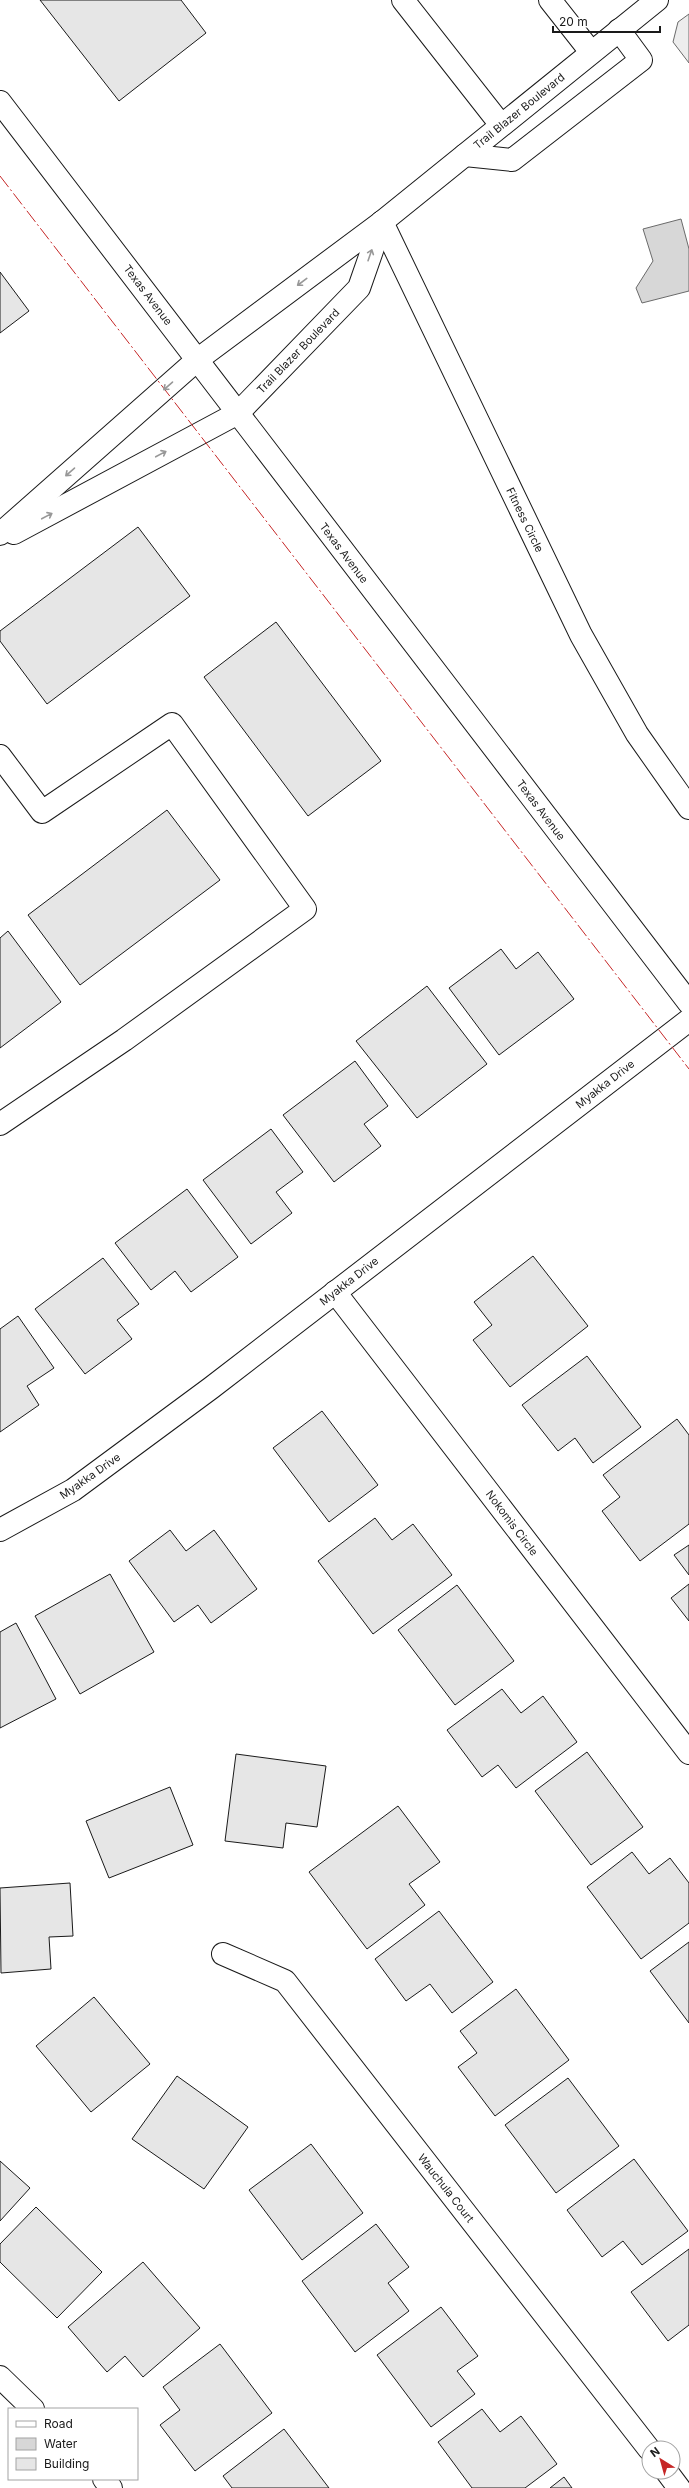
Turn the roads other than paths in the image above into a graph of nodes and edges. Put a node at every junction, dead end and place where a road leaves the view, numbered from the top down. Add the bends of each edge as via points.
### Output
1 (403, 0) edge
2 (550, 0) edge
3 (657, 0) edge
4 (619, 30) junction
5 (591, 52) junction
6 (0, 102) edge
7 (501, 125) junction
8 (465, 155) junction
9 (382, 222) junction
10 (197, 360) junction
11 (238, 413) junction
12 (0, 534) edge
13 (0, 541) edge
14 (0, 756) edge
15 (689, 808) edge
16 (689, 1003) edge
17 (689, 1020) edge
18 (0, 1124) edge
19 (335, 1292) junction
20 (0, 1530) edge
21 (689, 1754) edge
22 (223, 1954) dead end
23 (0, 2377) edge
24 (32, 2408) edge
25 (642, 2440) edge
26 (105, 2480) edge
27 (111, 2488) edge

1 - 7 street
2 - 5 street
3 - 4 street, Trail Blazer Boulevard
4 - 5 street, Trail Blazer Boulevard
4 - 8 street via 641,60 512,160
5 - 7 street, Trail Blazer Boulevard
6 - 10 street, Texas Avenue
7 - 8 street, Trail Blazer Boulevard
8 - 9 street, Trail Blazer Boulevard
9 -> 10 street, Trail Blazer Boulevard
11 -> 9 street, Trail Blazer Boulevard via 359,288
9 - 15 street, Fitness Circle via 581,635 637,734
10 - 11 street, Texas Avenue
10 -> 12 street, Trail Blazer Boulevard
13 -> 11 street, Trail Blazer Boulevard
11 - 16 street, Texas Avenue
14 - 18 street via 42,812 172,724 305,909 124,1040
17 - 19 street, Myakka Drive
19 - 20 street, Myakka Drive via 74,1490
19 - 21 street, Nokomis Circle
22 - 25 street, Wauchula Court via 285,1981
23 - 24 street
26 - 27 street

